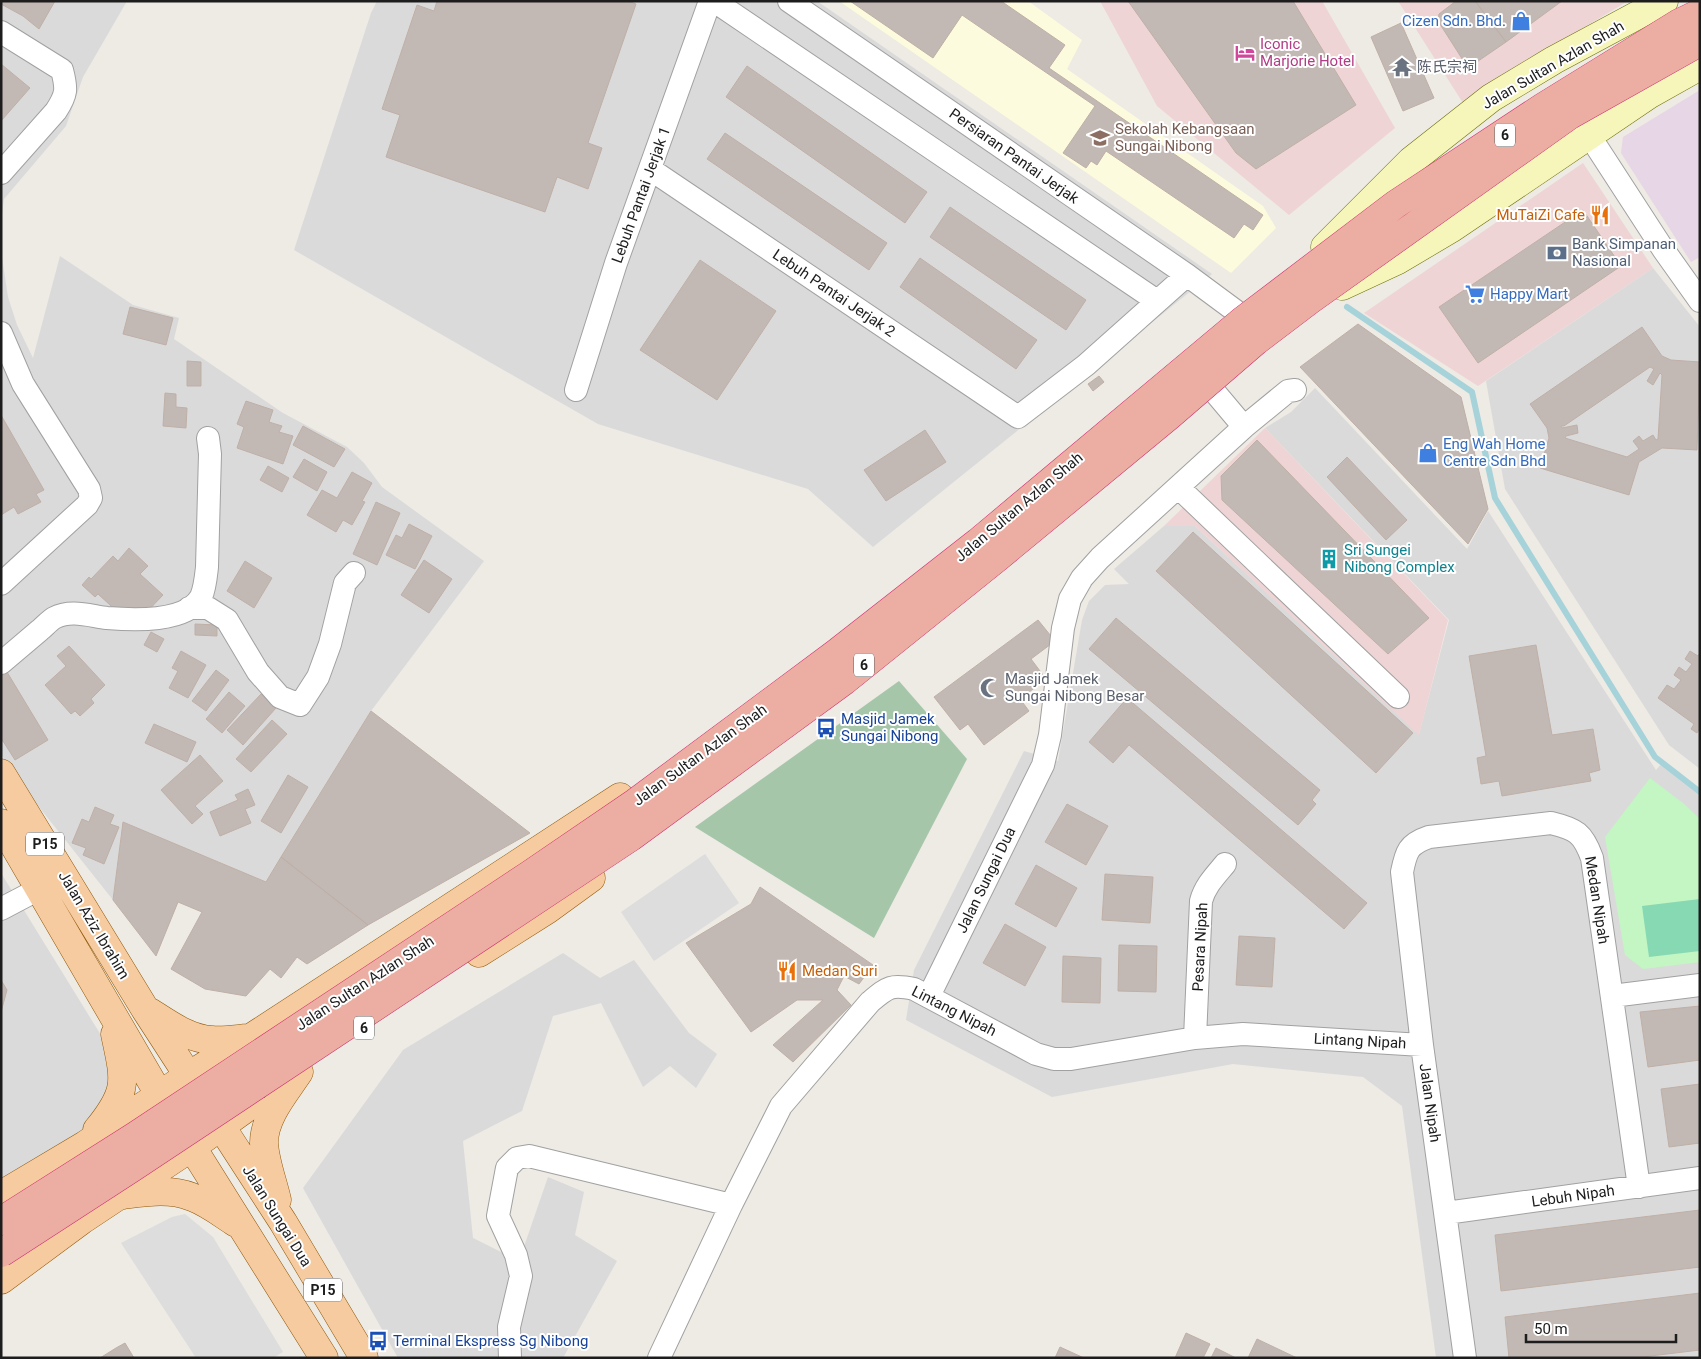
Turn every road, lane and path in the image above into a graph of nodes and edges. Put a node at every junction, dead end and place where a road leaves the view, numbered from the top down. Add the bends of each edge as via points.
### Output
1 (712, 1) edge
2 (789, 1) edge
3 (1662, 2) edge
4 (1700, 13) edge
5 (1700, 21) edge
6 (1, 32) edge
7 (1700, 32) edge
8 (1700, 42) edge
9 (1700, 66) edge
10 (1589, 134) junction
11 (650, 169) junction
12 (1, 173) edge
13 (1315, 257) junction
14 (1187, 275) junction
15 (1337, 289) junction
16 (1157, 301) junction
17 (1700, 301) edge
18 (1237, 312) junction
19 (1, 333) edge
20 (1212, 389) junction
21 (576, 390) dead end
22 (1296, 390) dead end
23 (1244, 427) junction
24 (208, 438) dead end
25 (1178, 488) junction
26 (354, 573) dead end
27 (1, 584) edge
28 (189, 608) junction
29 (1, 663) edge
30 (1398, 696) dead end
31 (1, 773) edge
32 (1, 824) edge
33 (1409, 848) joint
34 (1224, 864) dead end
35 (38, 890) junction
36 (2, 905) edge
37 (1700, 985) edge
38 (929, 996) junction
39 (1612, 996) junction
40 (145, 1009) junction
41 (111, 1015) junction
42 (252, 1037) junction
43 (1195, 1038) junction
44 (1422, 1045) junction
45 (298, 1072) junction
46 (188, 1076) junction
47 (160, 1096) junction
48 (221, 1126) junction
49 (85, 1145) junction
50 (192, 1147) junction
51 (1700, 1178) edge
52 (1639, 1187) junction
53 (120, 1195) junction
54 (1, 1196) edge
55 (731, 1205) junction
56 (1446, 1213) junction
57 (1, 1221) edge
58 (282, 1222) junction
59 (242, 1227) junction
60 (1, 1253) edge
61 (1, 1280) edge
62 (324, 1358) edge
63 (364, 1358) edge
64 (510, 1358) edge
65 (659, 1358) edge
66 (1465, 1358) edge

1 - 11 street, Lebuh Pantai Jerjak 1
1 - 16 street
2 - 14 street, Persiaran Pantai Jerjak
3 - 13 main road, Jalan Sultan Azlan Shah / 6 via 1491,98 1411,161
4 - 57 highway, Jalan Sultan Azlan Shah / 6, bridge via 1543,107 1396,204 1242,321 963,554 806,677 636,802 135,1136
5 - 13 main road, Jalan Sultan Azlan Shah / 6 via 1524,122 1388,216
6 - 12 street via 62,70 66,86 56,111
7 - 15 main road, 6 via 1506,146 1392,226
8 - 60 highway, Jalan Sultan Azlan Shah / 6, bridge via 1570,115 1302,306 844,681 631,837
9 - 10 main road, 6
10 - 15 main road, 6 via 1452,228 1398,260
10 - 17 street
11 - 16 street, Lebuh Pantai Jerjak 2 via 1018,417 1086,364
11 - 21 street, Lebuh Pantai Jerjak 1
13 - 18 main road, Jalan Sultan Azlan Shah / 6
14 - 16 street
14 - 18 street, Persiaran Pantai Jerjak
15 - 20 main road, 6
18 - 42 main road, Jalan Sultan Azlan Shah / 6 via 825,649 687,753
19 - 27 street via 23,384 91,498 87,506
20 - 23 street
20 - 45 main road, 6 via 995,573 675,818 547,910
22 - 23 street, Jalan Sungai Dua via 1288,391
23 - 25 street, Jalan Sungai Dua
24 - 28 street via 205,583 200,597
25 - 30 street
25 - 38 street, Jalan Sungai Dua via 1100,558 1082,578 1070,599 1043,765
26 - 28 street via 345,583 318,677 300,705 280,697 258,672 227,620 208,608
28 - 29 street via 175,615 152,619 84,614 54,618
31 - 40 main road, Jalan Aziz Ibrahim / P15
32 - 35 main road, Jalan Aziz Ibrahim / P15
33 - 39 street, Medan Nipah via 1418,840 1429,837 1551,823 1580,834 1592,858
33 - 44 street, Jalan Nipah via 1402,872
34 - 43 street, Pesara Nipah via 1207,886 1201,901
35 - 36 street
35 - 41 main road, Jalan Aziz Ibrahim / P15
37 - 39 street
38 - 43 street, Lintang Nipah via 1036,1054 1054,1059 1090,1057
38 - 55 street, Lintang Nipah via 897,985 870,1002 781,1106
39 - 52 street, Medan Nipah
40 - 42 main road via 176,1028 210,1040
40 - 46 main road, Jalan Aziz Ibrahim / P15
41 - 47 main road, Jalan Aziz Ibrahim / P15
41 - 49 main road via 122,1070 120,1097
42 - 46 main road, Jalan Sultan Azlan Shah / 6
43 - 44 street, Lintang Nipah via 1244,1034
44 - 56 street, Jalan Nipah
45 - 48 main road, 6
45 - 58 main road via 272,1114 264,1141
46 - 47 main road, Jalan Sultan Azlan Shah / 6
46 - 48 main road, P15
47 - 49 main road, Jalan Sultan Azlan Shah / 6
47 - 50 main road, P15
48 - 50 main road, 6
48 - 58 main road, Jalan Sungai Dua / P15
49 - 54 main road, Jalan Sultan Azlan Shah / 6
50 - 53 main road, 6
50 - 59 main road, P15
51 - 52 street, Lebuh Nipah
52 - 56 street, Lebuh Nipah
53 - 59 main road via 176,1192 193,1197
53 - 61 main road, 6
55 - 64 street via 528,1156 517,1158 507,1168 498,1216 516,1255 521,1276 509,1327
55 - 65 street, Lintang Nipah
56 - 66 street, Jalan Nipah
58 - 63 main road, Jalan Sungai Dua / P15
59 - 62 main road, P15

